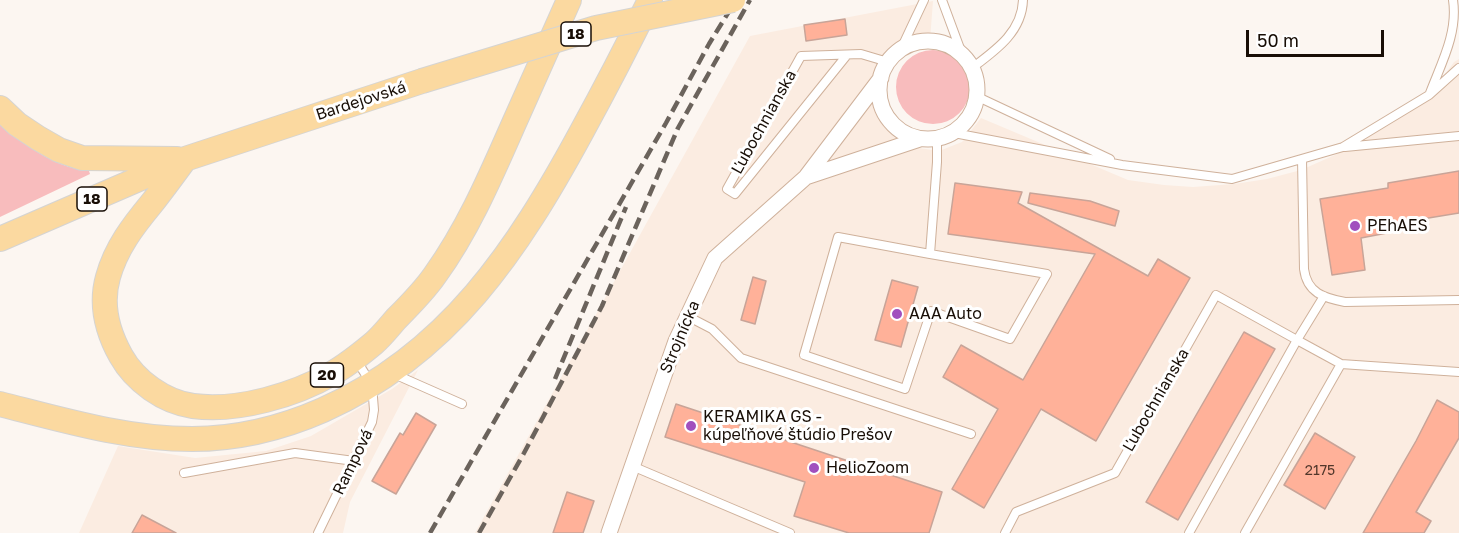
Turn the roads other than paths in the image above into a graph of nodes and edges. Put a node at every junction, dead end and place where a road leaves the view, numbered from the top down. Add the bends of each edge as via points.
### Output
1 (569, 0) edge
2 (650, 0) edge
3 (733, 0) edge
4 (924, 0) edge
5 (942, 0) edge
6 (1023, 0) edge
7 (1453, 0) edge
8 (901, 49) junction
9 (962, 54) junction
10 (847, 55) junction
11 (888, 62) junction
12 (972, 68) junction
13 (1459, 69) edge
14 (881, 78) junction
15 (1429, 95) junction
16 (978, 97) junction
17 (0, 108) edge
18 (954, 133) junction
19 (1459, 136) edge
20 (920, 139) junction
21 (937, 139) junction
22 (1343, 147) junction
23 (185, 159) junction
24 (1302, 159) junction
25 (1122, 165) junction
26 (806, 177) junction
27 (0, 239) edge
28 (930, 254) junction
29 (1324, 296) junction
30 (1459, 300) edge
31 (687, 316) junction
32 (1297, 340) junction
33 (354, 357) junction
34 (1341, 364) junction
35 (1459, 372) edge
36 (381, 379) junction
37 (0, 404) edge
38 (462, 404) dead end
39 (971, 434) dead end
40 (354, 461) junction
41 (632, 466) junction
42 (184, 473) dead end
43 (318, 533) edge
44 (609, 533) edge
45 (790, 533) edge
46 (1005, 533) edge
47 (1190, 533) edge
48 (1245, 533) edge

1 - 33 main road, 20 via 458,241 416,298
2 - 36 main road, 20 via 536,212 493,274 453,320
3 - 23 main road, Bardejovská / 18, bridge via 596,28
4 - 8 lane
5 - 9 lane
6 - 12 lane via 1014,30 1001,46
7 - 15 lane via 1453,30
8 - 9 street via 932,41
8 - 11 street
9 - 12 street
10 - 10 lane, Ľubochnianska via 801,56 727,189 735,194
10 - 11 lane, Ľubochnianska via 861,54
11 - 14 street
12 - 16 street
13 - 15 lane
14 - 20 street via 880,100 889,120 899,131
14 - 26 street
15 - 22 lane
16 - 18 street via 970,118
16 - 25 lane
17 - 23 main road via 38,138 82,158
18 - 21 street
18 - 25 lane
19 - 22 lane
20 - 21 street
20 - 26 street
21 - 28 lane
22 - 24 lane
23 - 27 main road, Bardejovská / 18
23 - 33 main road, 20 via 130,230 107,280 105,316 126,365 149,388 173,401 222,407 294,392
24 - 25 lane via 1232,179
24 - 29 lane via 1305,279
26 - 31 street, Strojnícka via 715,258
28 - 28 lane via 1047,274 1010,339 931,311 905,389 804,355 838,237
29 - 30 lane via 1346,302
29 - 32 lane
31 - 39 lane via 712,329 741,358
31 - 41 street, Strojnícka
32 - 34 lane, Ľubochnianska
32 - 46 lane, Ľubochnianska via 1216,296 1114,473 1016,512
32 - 47 lane
33 - 36 lane
34 - 35 lane
34 - 48 lane
36 - 37 main road, 20 via 342,402 279,427 194,439 135,435
36 - 38 lane
36 - 40 lane, Rampová via 372,422
40 - 42 lane via 295,453
40 - 43 lane, Rampová
41 - 44 street, Strojnícka
41 - 45 lane

